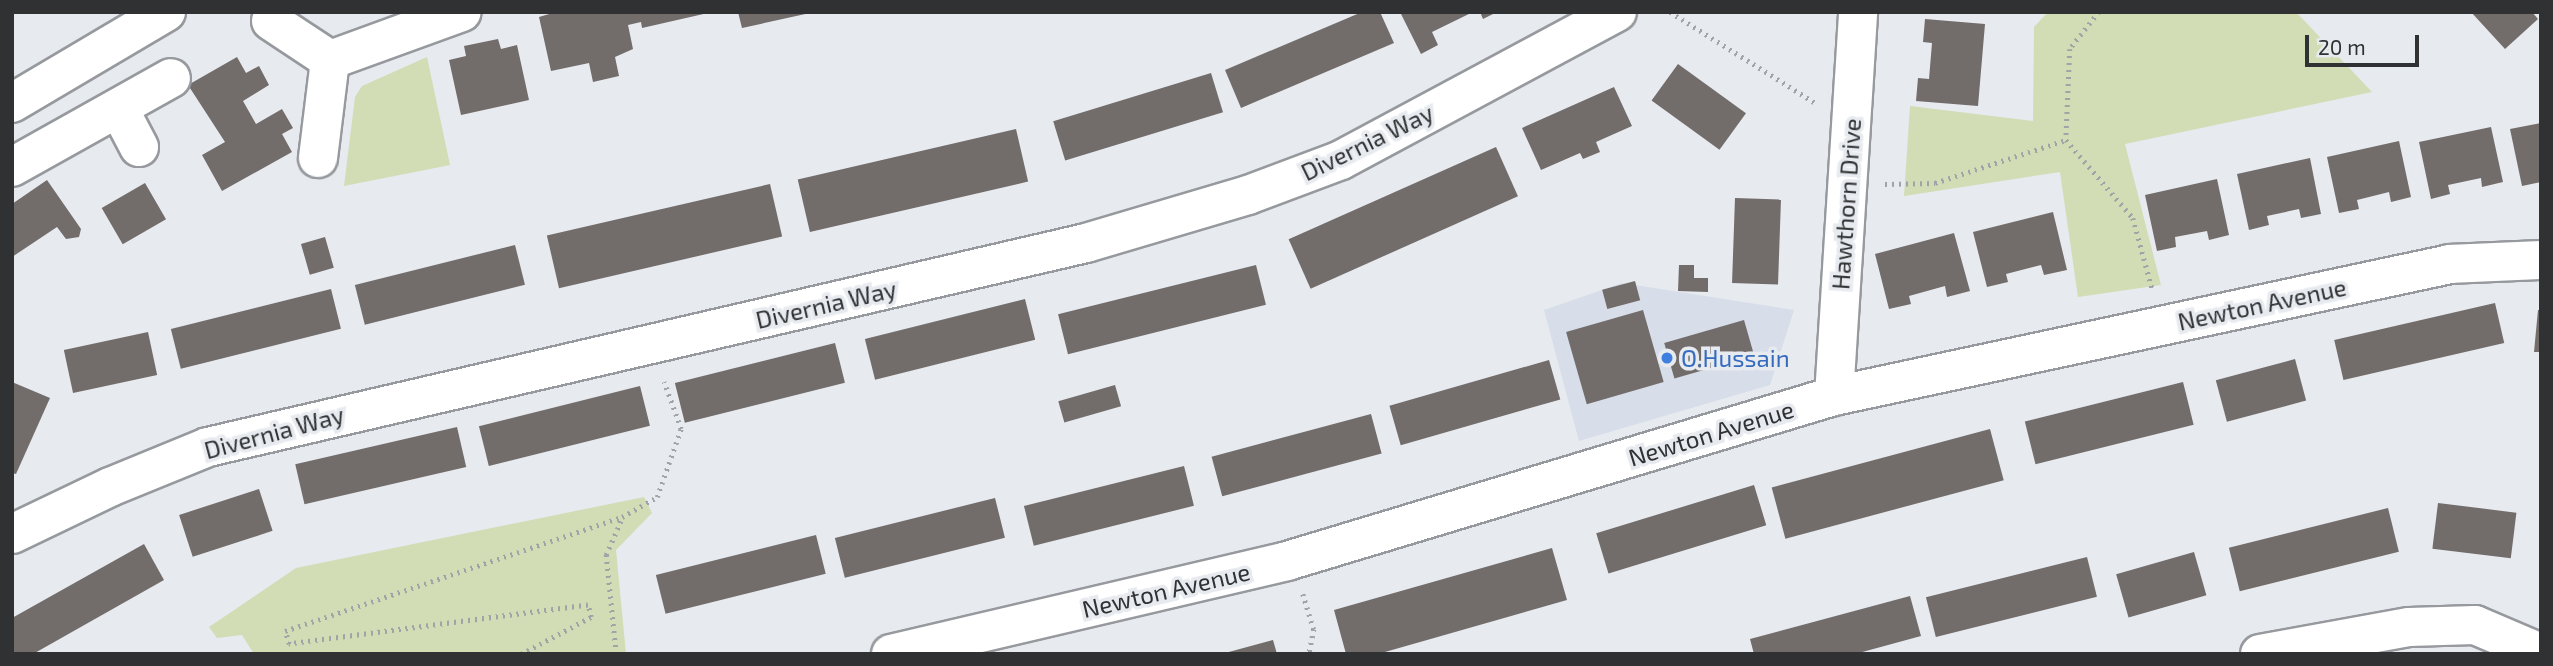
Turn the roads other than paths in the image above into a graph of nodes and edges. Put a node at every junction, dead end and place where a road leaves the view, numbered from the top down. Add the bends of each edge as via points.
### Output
1 (166, 12) edge
2 (462, 12) edge
3 (1617, 12) edge
4 (1858, 12) edge
5 (271, 21) dead end
6 (330, 60) junction
7 (172, 78) dead end
8 (12, 103) edge
9 (119, 109) junction
10 (139, 147) dead end
11 (318, 158) dead end
12 (12, 167) edge
13 (2541, 260) edge
14 (1834, 396) junction
15 (12, 534) edge
16 (2300, 650) edge
17 (2541, 653) edge
18 (891, 654) edge
19 (2260, 654) edge

1 - 8 street
2 - 6 street
3 - 15 street, Divernia Way via 1341,160 1248,195 1086,243 208,447
4 - 14 street, Hawthorn Drive
5 - 6 street
6 - 11 street
7 - 9 street
9 - 10 street
9 - 12 street
13 - 14 street, Newton Avenue via 2450,264
14 - 18 street, Newton Avenue via 1292,559
16 - 17 street via 2409,627 2475,625
16 - 19 street

